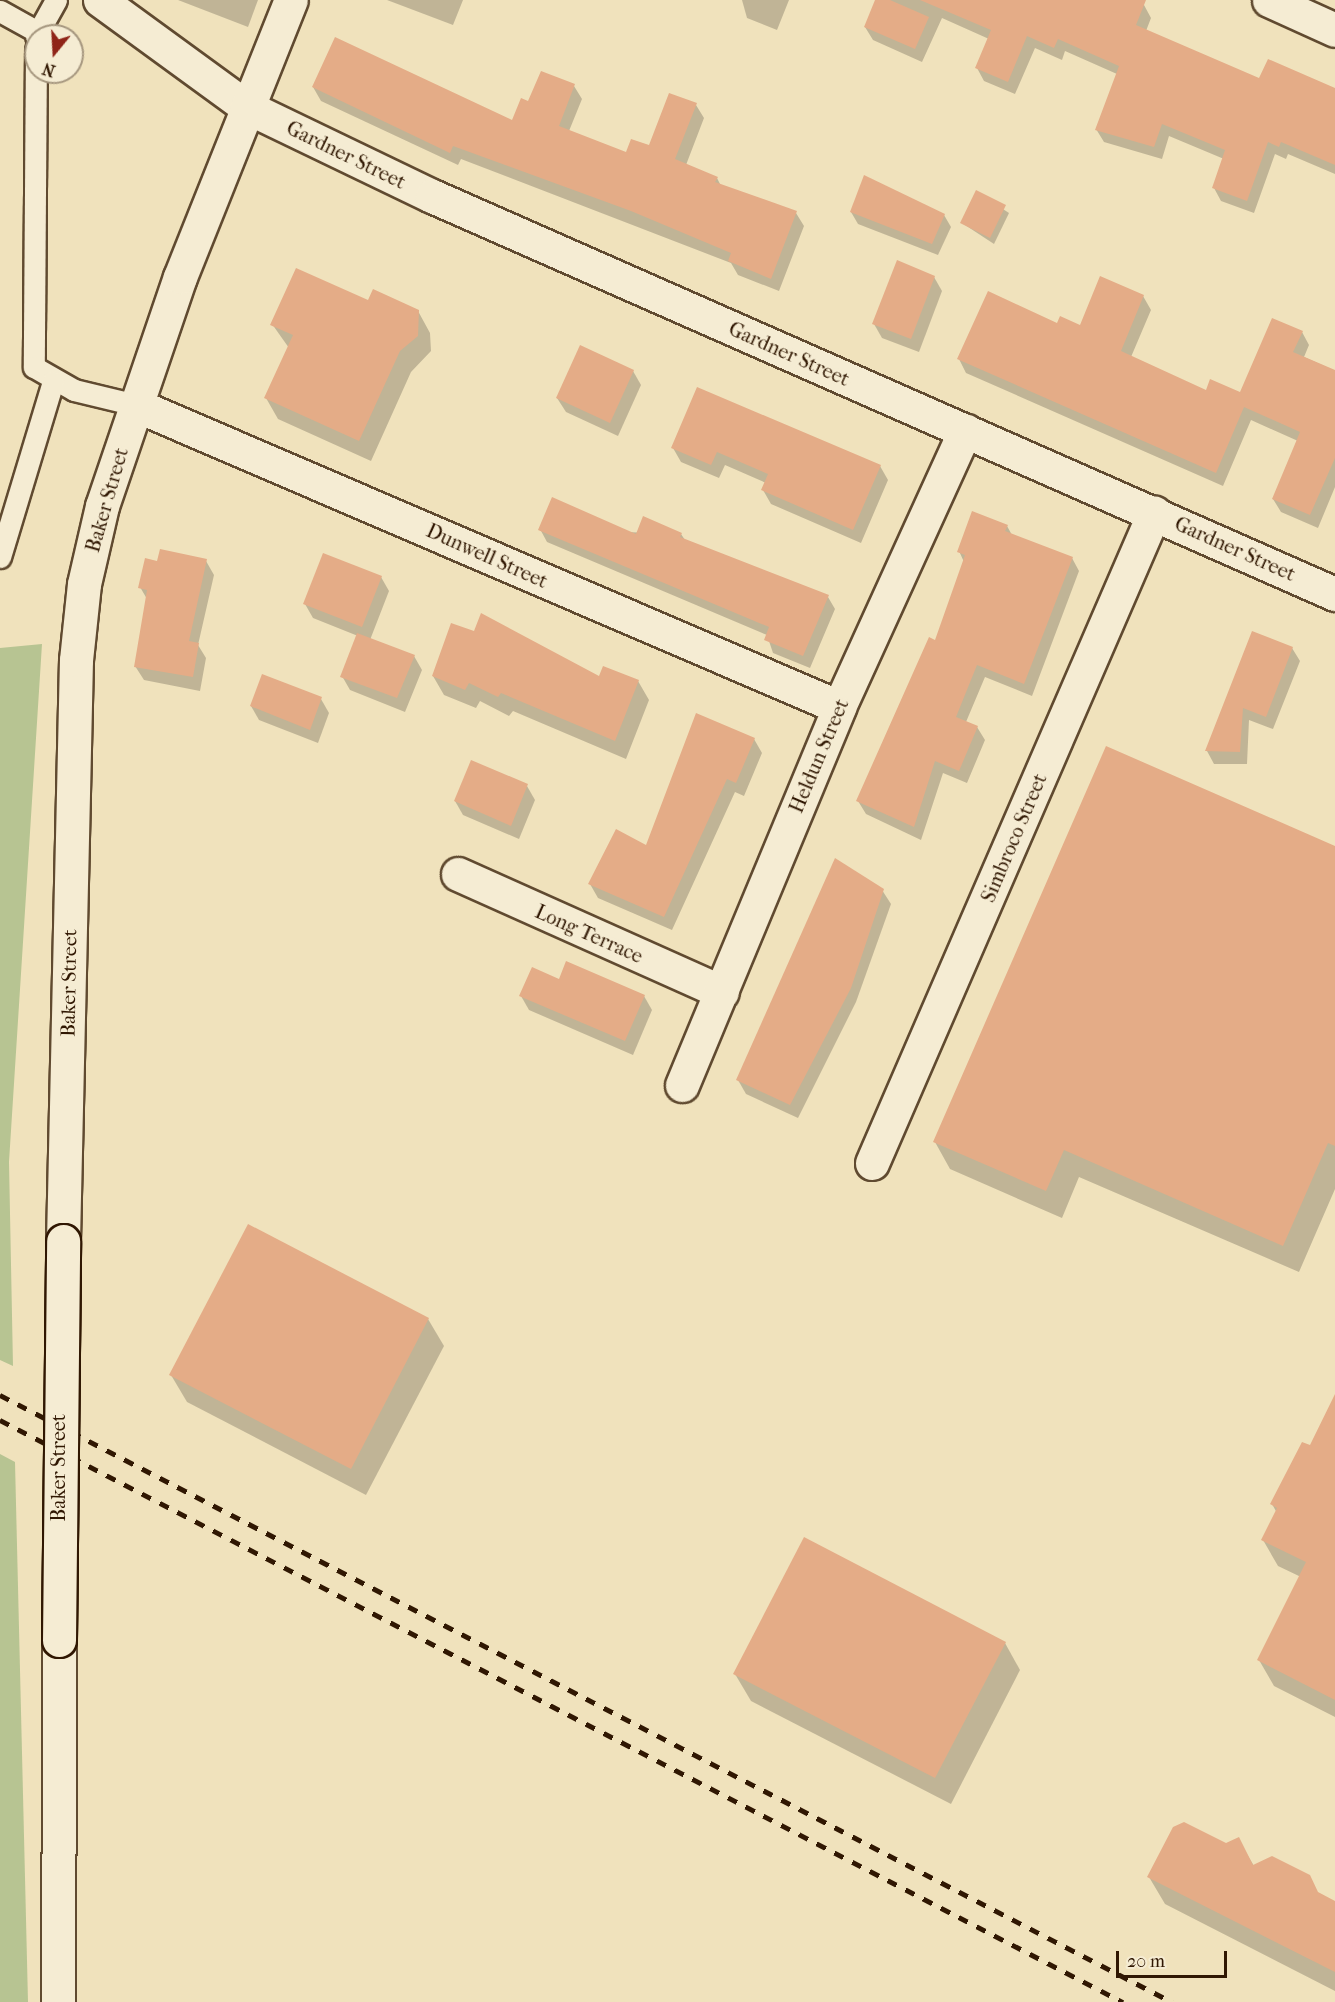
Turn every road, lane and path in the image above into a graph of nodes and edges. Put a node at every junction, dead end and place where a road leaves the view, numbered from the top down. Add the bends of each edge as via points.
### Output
1 (56, 0) edge
2 (100, 0) edge
3 (291, 0) edge
4 (1269, 0) edge
5 (0, 11) edge
6 (44, 24) edge
7 (24, 30) edge
8 (1335, 30) edge
9 (36, 84) edge
10 (247, 107) junction
11 (53, 382) junction
12 (136, 405) junction
13 (965, 430) junction
14 (1154, 513) junction
15 (0, 557) edge
16 (1335, 594) edge
17 (839, 707) junction
18 (458, 874) dead end
19 (722, 992) junction
20 (682, 1085) dead end
21 (872, 1163) dead end
22 (58, 2002) edge

1 - 6 lane
2 - 10 street, Gardner Street
3 - 10 street, Baker Street
4 - 8 street
5 - 7 lane
9 - 11 lane via 33,361
10 - 12 street, Baker Street
10 - 13 street, Gardner Street via 432,196
11 - 12 lane
11 - 15 lane
12 - 17 street, Dunwell Street
12 - 22 street, Baker Street, bridge via 102,506 84,584 76,660 63,1241
13 - 14 street, Gardner Street
13 - 17 street, Heldun Street
14 - 16 street, Gardner Street
14 - 21 street, Simbroco Street
17 - 19 street, Heldun Street
18 - 19 street, Long Terrace
19 - 20 street, Heldun Street

